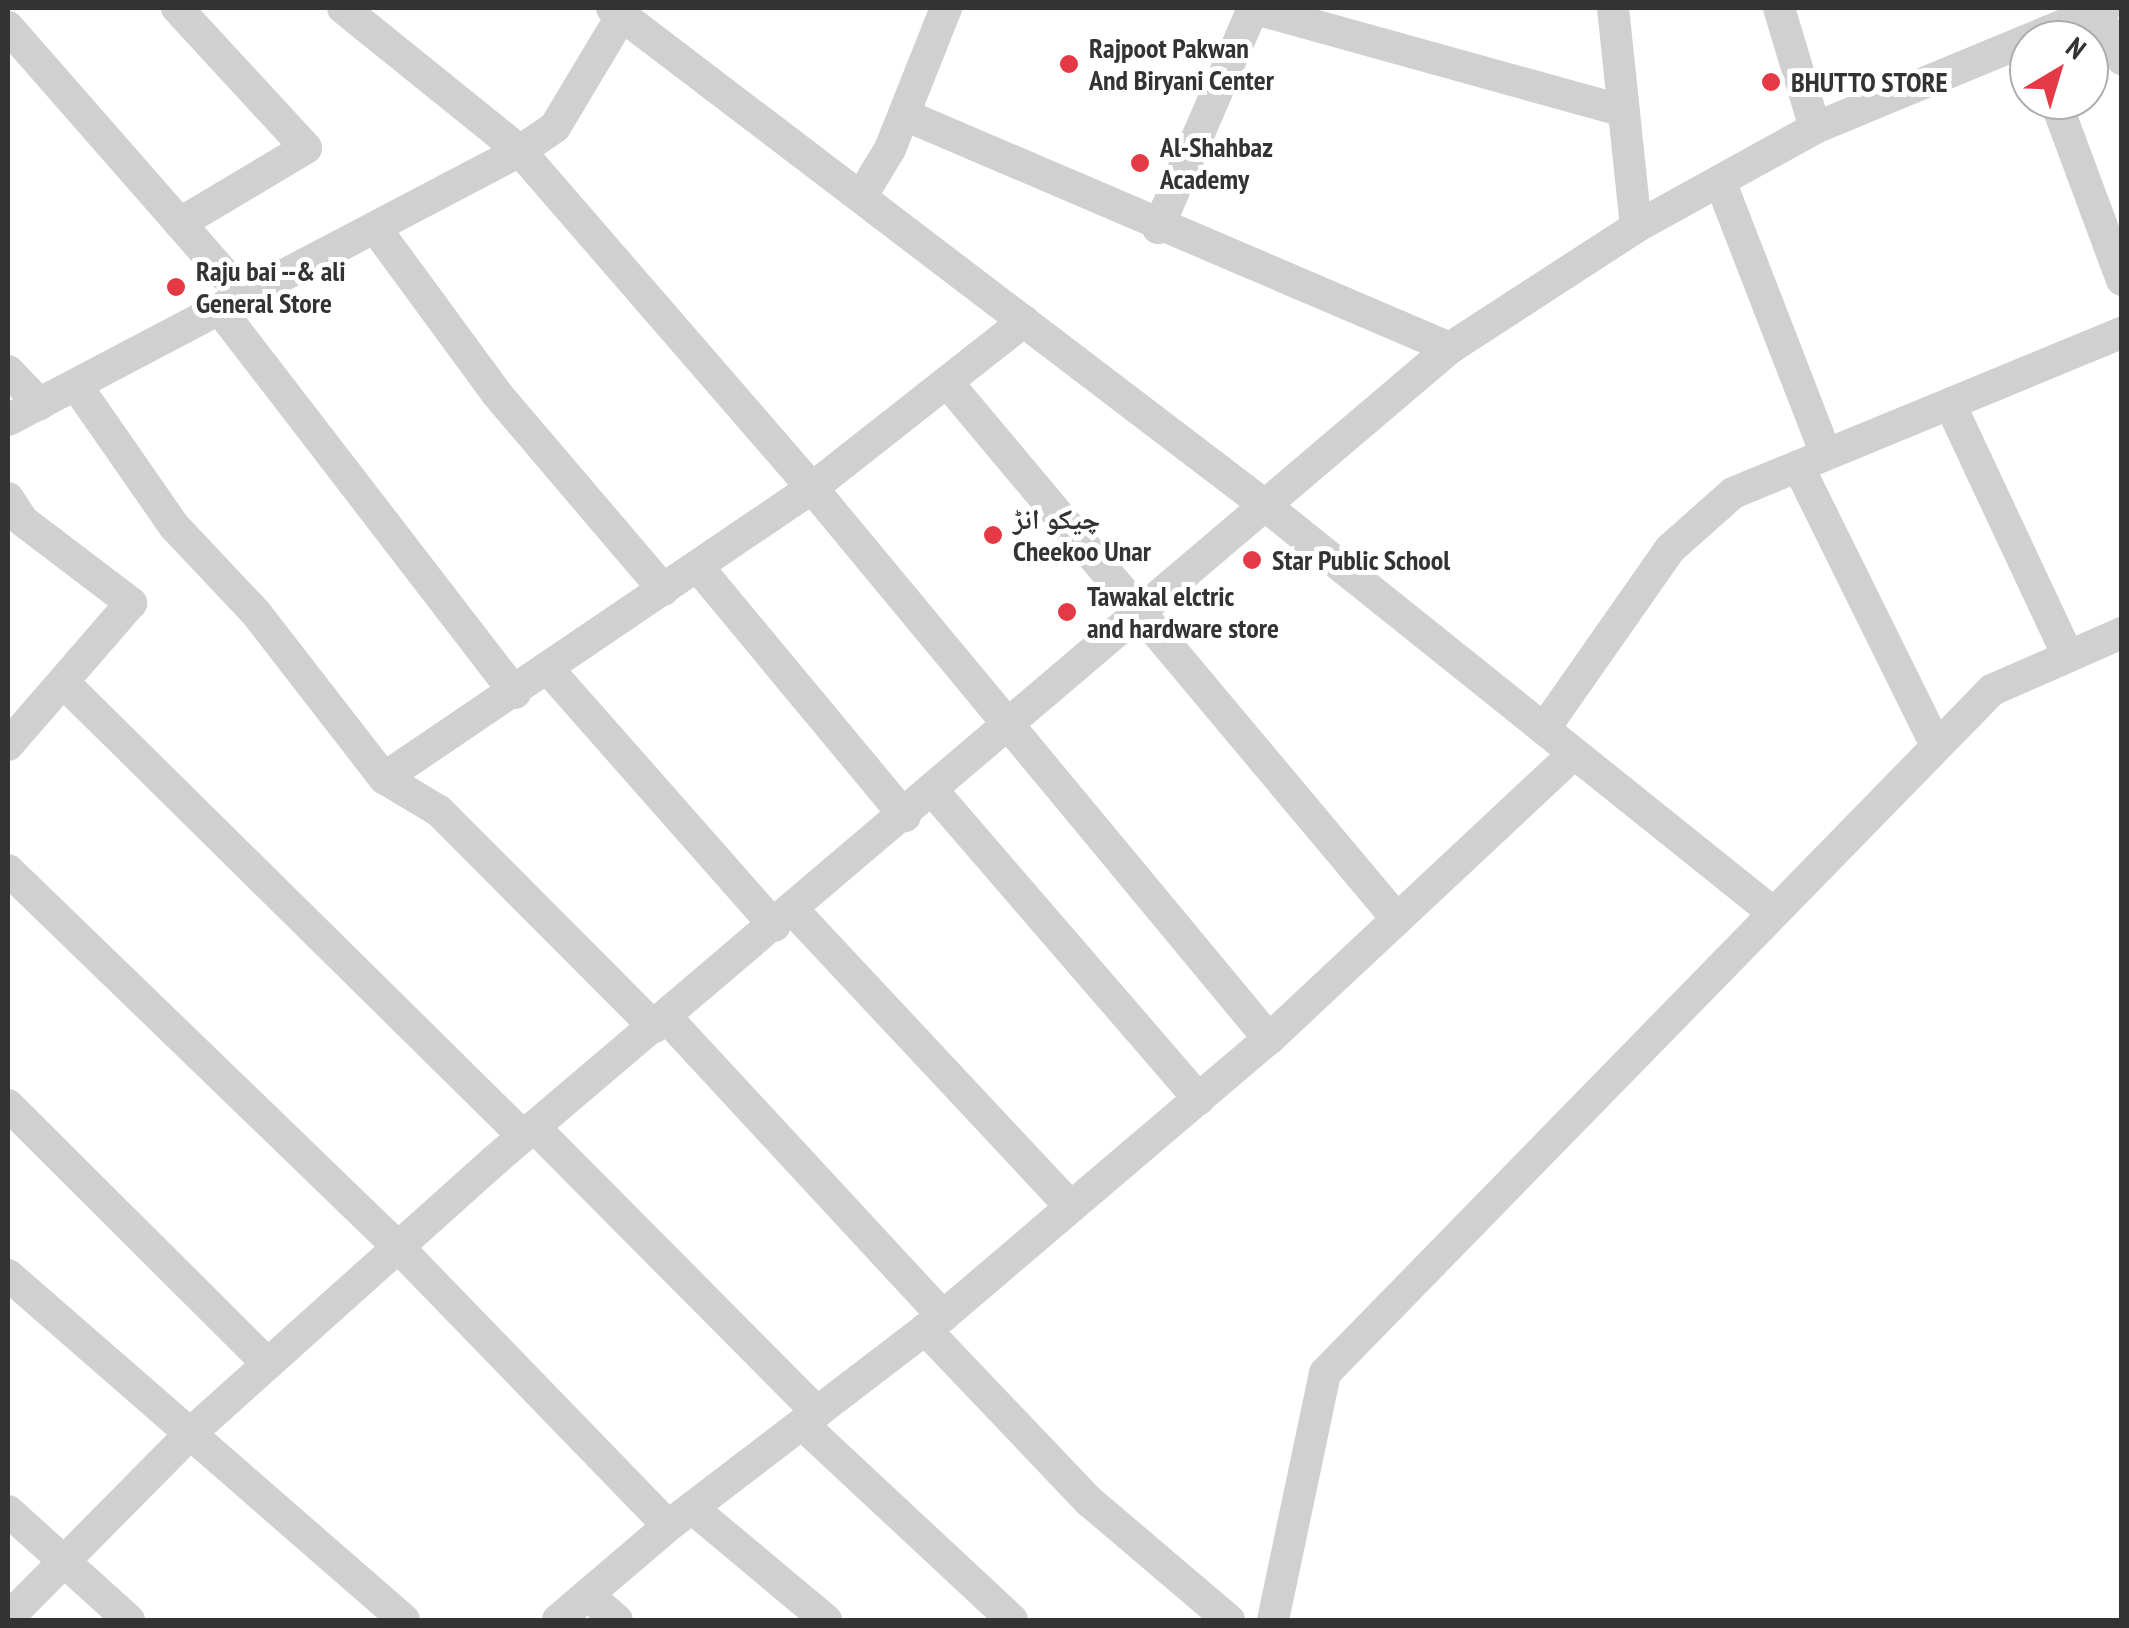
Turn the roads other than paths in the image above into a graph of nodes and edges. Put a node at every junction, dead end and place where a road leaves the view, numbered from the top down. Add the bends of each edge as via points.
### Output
1 (177, 8) edge
2 (343, 8) edge
3 (946, 8) edge
4 (1253, 8) edge
5 (1613, 8) edge
6 (1778, 8) edge
7 (2100, 9) edge
8 (617, 11) edge
9 (2075, 20) edge
10 (8, 27) edge
11 (2009, 49) edge
12 (2122, 59) edge
13 (1624, 111) junction
14 (904, 115) junction
15 (2063, 120) edge
16 (1815, 128) junction
17 (520, 151) junction
18 (1720, 181) junction
19 (861, 196) junction
20 (180, 223) junction
21 (1636, 226) junction
22 (1158, 228) junction
23 (376, 229) junction
24 (2122, 280) edge
25 (234, 305) junction
26 (1024, 321) junction
27 (2122, 333) edge
28 (1450, 348) junction
29 (8, 371) edge
30 (947, 382) junction
31 (76, 385) junction
32 (40, 404) junction
33 (1950, 404) junction
34 (8, 420) edge
35 (1812, 460) junction
36 (812, 488) junction
37 (8, 498) edge
38 (1262, 503) junction
39 (698, 567) junction
40 (664, 590) junction
41 (1140, 610) junction
42 (2122, 633) edge
43 (2068, 656) junction
44 (549, 670) junction
45 (63, 682) junction
46 (515, 693) junction
47 (1006, 728) junction
48 (1544, 729) junction
49 (8, 745) edge
50 (1936, 746) junction
51 (1574, 754) junction
52 (384, 778) junction
53 (933, 791) junction
54 (905, 816) junction
55 (8, 870) edge
56 (1770, 911) junction
57 (785, 918) junction
58 (1398, 919) junction
59 (660, 1022) junction
60 (1269, 1039) junction
61 (1199, 1099) junction
62 (8, 1106) edge
63 (528, 1132) junction
64 (1071, 1207) junction
65 (398, 1247) junction
66 (8, 1276) edge
67 (934, 1322) junction
68 (268, 1364) junction
69 (809, 1418) junction
70 (192, 1432) junction
71 (8, 1511) edge
72 (680, 1517) junction
73 (64, 1561) junction
74 (588, 1595) junction
75 (8, 1618) edge
76 (129, 1620) edge
77 (404, 1620) edge
78 (558, 1620) edge
79 (617, 1620) edge
80 (826, 1620) edge
81 (1012, 1620) edge
82 (1229, 1620) edge
83 (1273, 1620) edge

1 - 20 street via 306,148
2 - 17 street
3 - 14 street
4 - 13 street
4 - 22 street
5 - 13 street
6 - 16 street
7 - 9 street
7 - 12 street
8 - 17 street via 555,127
8 - 19 street
10 - 20 street
11 - 16 street
13 - 21 street
14 - 19 street
14 - 22 street
15 - 24 street
16 - 18 street
17 - 23 street
17 - 36 street
18 - 21 street
18 - 35 street
19 - 26 street
20 - 25 street
21 - 28 street
22 - 28 street
23 - 25 street
23 - 40 street via 497,394
25 - 31 street
25 - 46 street
26 - 30 street
26 - 38 street
27 - 33 street
28 - 38 street
29 - 32 street
30 - 36 street
30 - 41 street
31 - 32 street
31 - 52 street via 174,526 256,614
32 - 34 street
33 - 35 street
33 - 43 street
35 - 48 street via 1733,493 1698,519
35 - 50 street
36 - 39 street
36 - 47 street
37 - 45 street via 23,521 131,603
38 - 41 street
38 - 48 street
39 - 40 street
39 - 54 street
40 - 44 street
41 - 47 street
41 - 58 street
42 - 43 street
43 - 50 street via 1992,690
44 - 46 street
44 - 57 street
45 - 49 street
45 - 63 street
46 - 52 street
47 - 53 street
47 - 60 street
48 - 51 street
50 - 56 street
51 - 56 street
51 - 58 street
52 - 59 street via 439,811
53 - 54 street
53 - 61 street
54 - 57 street
55 - 65 street
56 - 83 street via 1325,1373
57 - 59 street
57 - 64 street
58 - 60 street
59 - 63 street
59 - 67 street
60 - 61 street
61 - 64 street
62 - 68 street
63 - 65 street
63 - 69 street
64 - 67 street
65 - 68 street
65 - 72 street
66 - 70 street
67 - 69 street
67 - 82 street via 1089,1501
68 - 70 street
69 - 72 street
69 - 81 street
70 - 73 street
70 - 77 street
71 - 73 street
72 - 74 street
72 - 80 street
73 - 75 street
73 - 76 street
74 - 78 street
74 - 79 street

